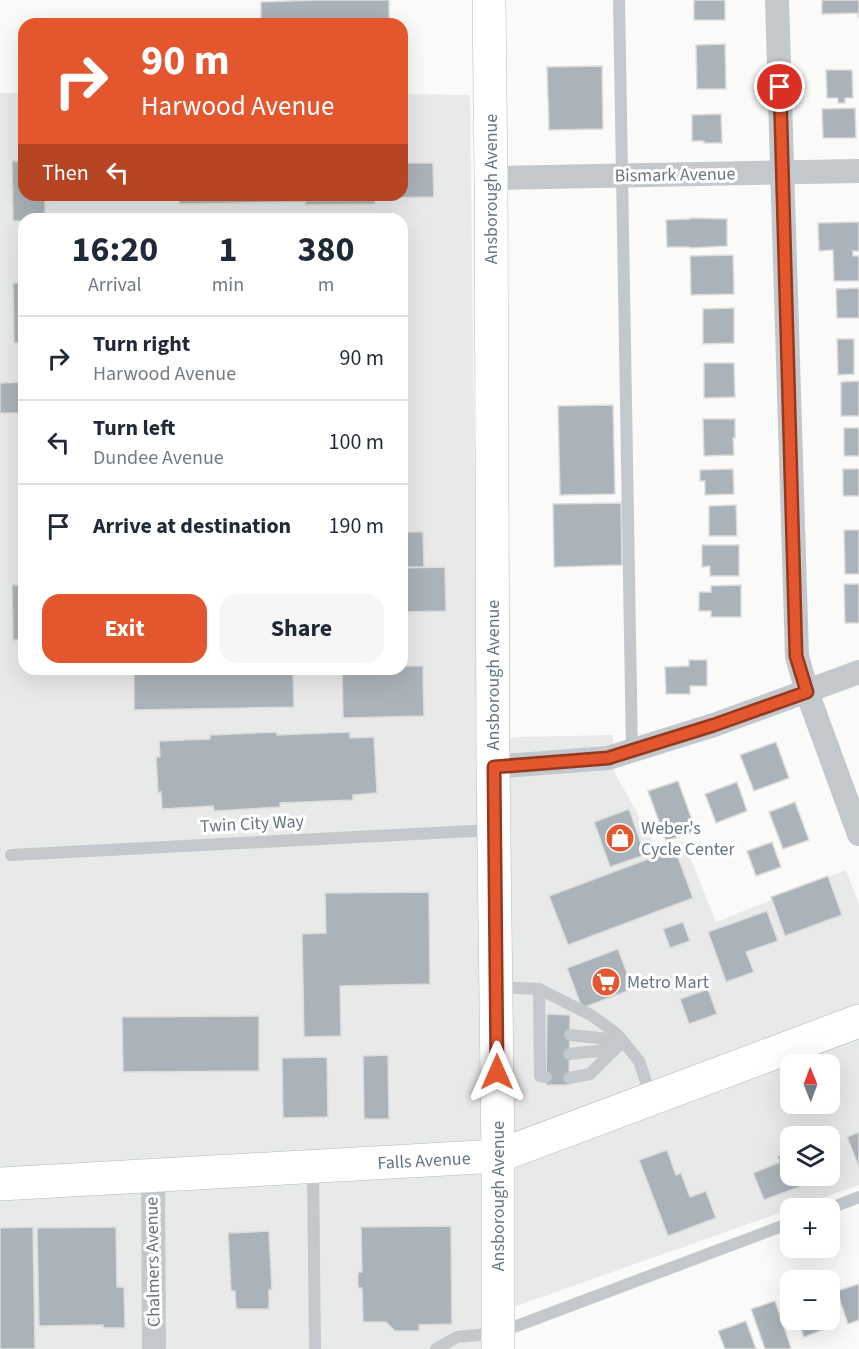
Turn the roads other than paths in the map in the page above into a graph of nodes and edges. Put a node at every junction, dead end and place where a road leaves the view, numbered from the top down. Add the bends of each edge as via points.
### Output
1 (489, 0) edge
2 (619, 0) edge
3 (777, 0) edge
4 (859, 171) edge
5 (782, 173) junction
6 (623, 176) junction
7 (491, 178) junction
8 (859, 672) edge
9 (807, 692) junction
10 (632, 750) junction
11 (494, 767) junction
12 (494, 830) junction
13 (859, 834) edge
14 (11, 855) dead end
15 (497, 987) junction
16 (539, 989) junction
17 (859, 1021) edge
18 (570, 1035) dead end
19 (623, 1041) junction
20 (569, 1054) dead end
21 (546, 1077) dead end
22 (569, 1078) dead end
23 (652, 1099) junction
24 (498, 1156) junction
25 (313, 1167) junction
26 (153, 1176) junction
27 (0, 1184) edge
28 (859, 1197) edge
29 (840, 1204) edge
30 (780, 1227) edge
31 (498, 1341) edge
32 (154, 1349) edge
33 (315, 1349) edge
34 (436, 1349) edge

1 - 7 main road, Ansborough Avenue
2 - 6 lane
3 - 5 street
4 - 5 street, Bismark Avenue
5 - 6 street, Bismark Avenue
5 - 9 street via 796,656
6 - 7 street, Bismark Avenue
6 - 10 lane
7 - 11 main road, Ansborough Avenue
8 - 9 street
9 - 10 street
9 - 13 street
10 - 11 street via 608,758
11 - 12 main road, Ansborough Avenue
12 - 14 lane, Twin City Way
12 - 15 main road, Ansborough Avenue
15 - 16 lane
15 - 24 main road, Ansborough Avenue
16 - 19 lane via 591,1015
16 - 21 lane via 543,1034 540,1076
17 - 23 main road, Falls Avenue
18 - 19 lane
19 - 20 lane via 598,1051
19 - 22 lane via 590,1074
19 - 23 lane via 639,1061
23 - 24 main road, Falls Avenue
24 - 25 main road, Falls Avenue
24 - 31 main road, Ansborough Avenue
25 - 26 main road, Falls Avenue
25 - 33 lane
26 - 27 main road, Falls Avenue
26 - 32 street, Chalmers Avenue
28 - 29 lane
30 - 31 lane
31 - 34 lane via 457,1337

